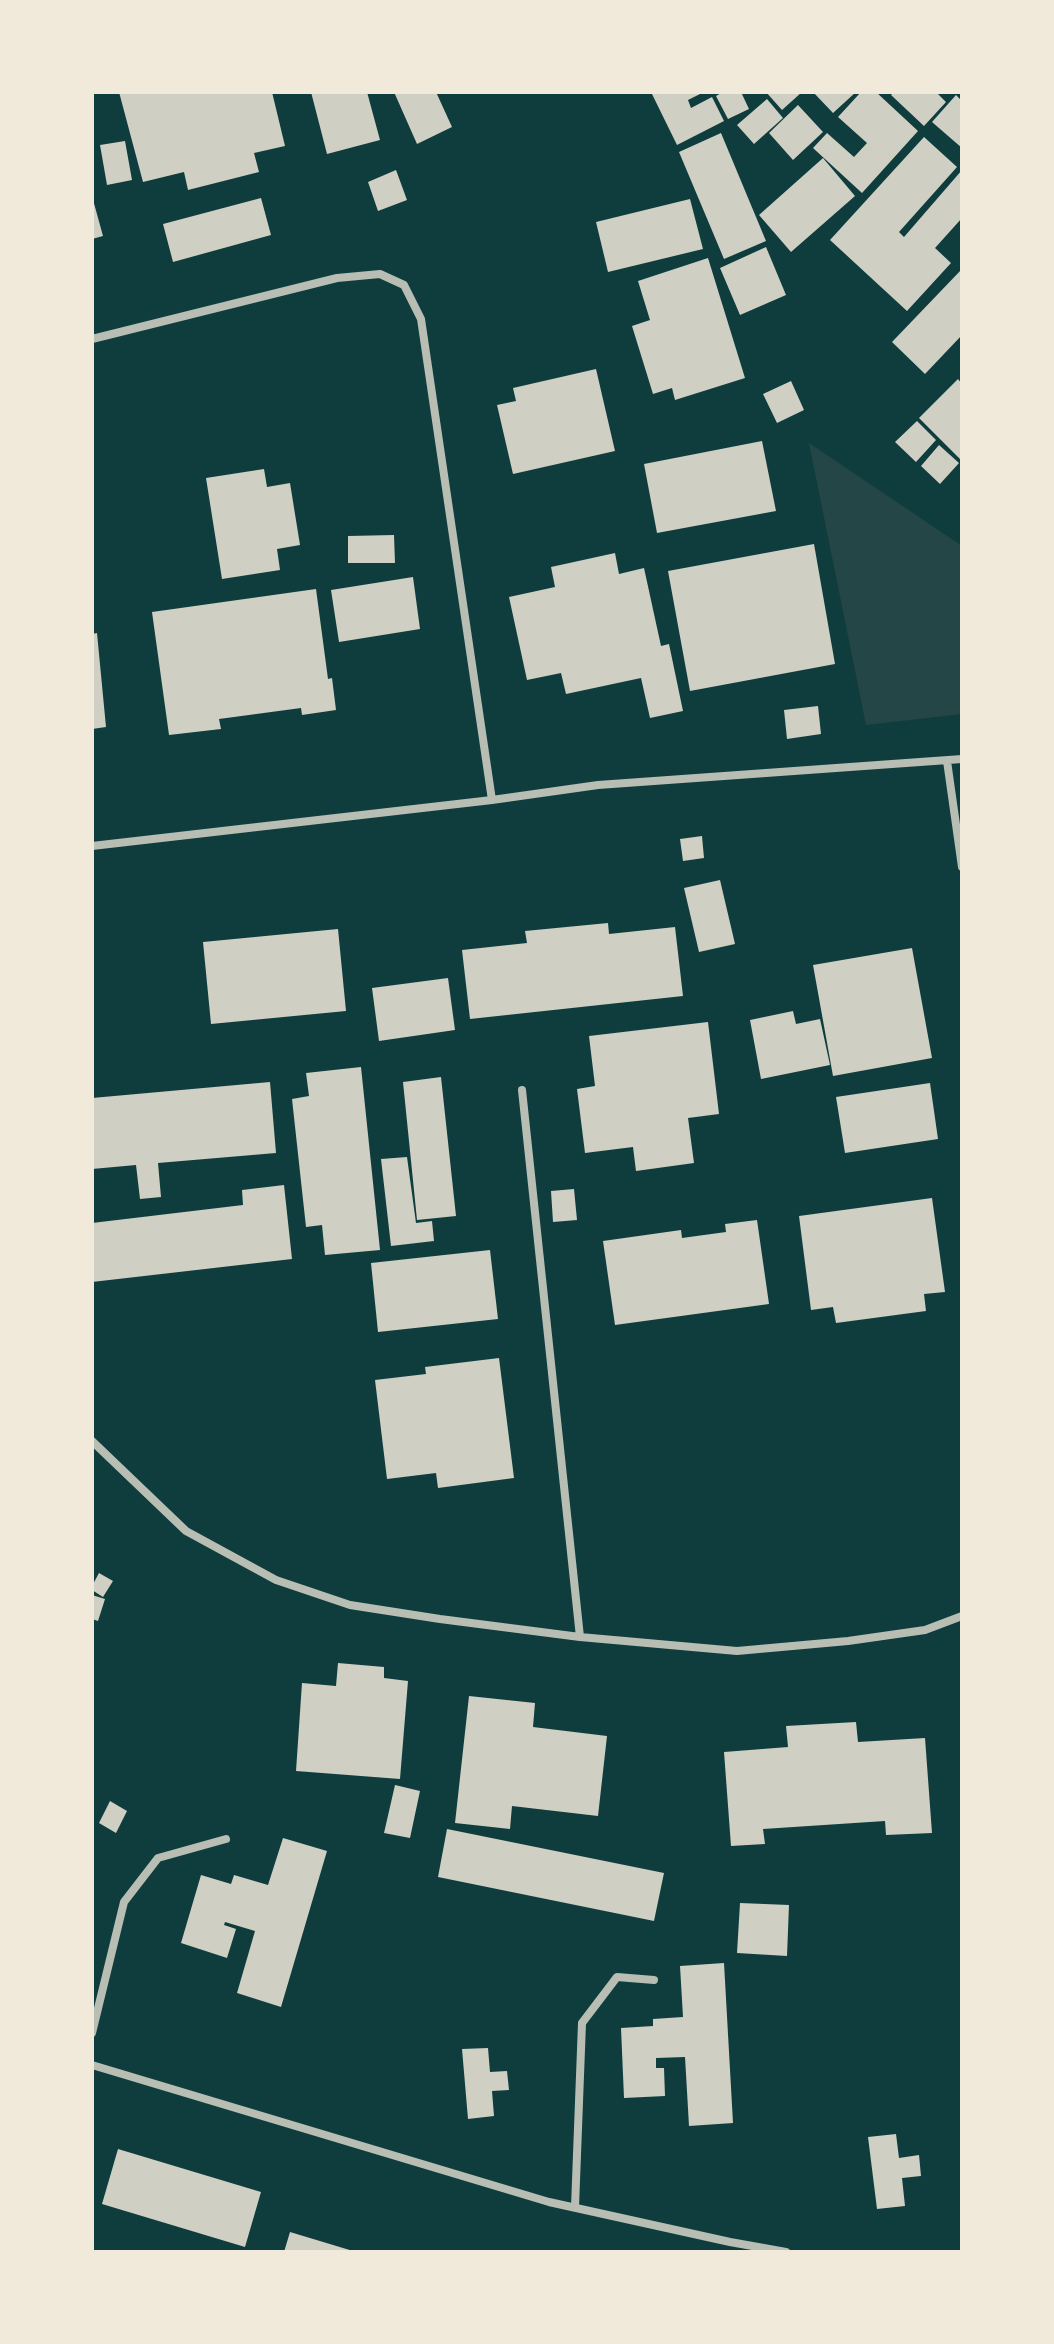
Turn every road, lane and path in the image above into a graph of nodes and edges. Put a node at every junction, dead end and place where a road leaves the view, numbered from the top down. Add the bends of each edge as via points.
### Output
1 (92, 339) edge
2 (962, 759) edge
3 (947, 761) junction
4 (492, 800) junction
5 (92, 846) edge
6 (962, 867) edge
7 (522, 1090) dead end
8 (92, 1441) edge
9 (962, 1616) edge
10 (580, 1637) junction
11 (226, 1839) dead end
12 (654, 1980) dead end
13 (92, 2033) edge
14 (92, 2065) edge
15 (575, 2207) junction
16 (786, 2252) edge

1 - 4 street via 337,278 380,274 404,285 421,319
2 - 3 street
3 - 4 street via 598,785
3 - 6 street
4 - 5 street
7 - 10 street
8 - 10 street via 186,1531 276,1580 350,1605
9 - 10 street via 925,1630 737,1651
11 - 13 street via 158,1858 124,1902
12 - 15 street via 617,1977 582,2023
14 - 15 street
15 - 16 street

